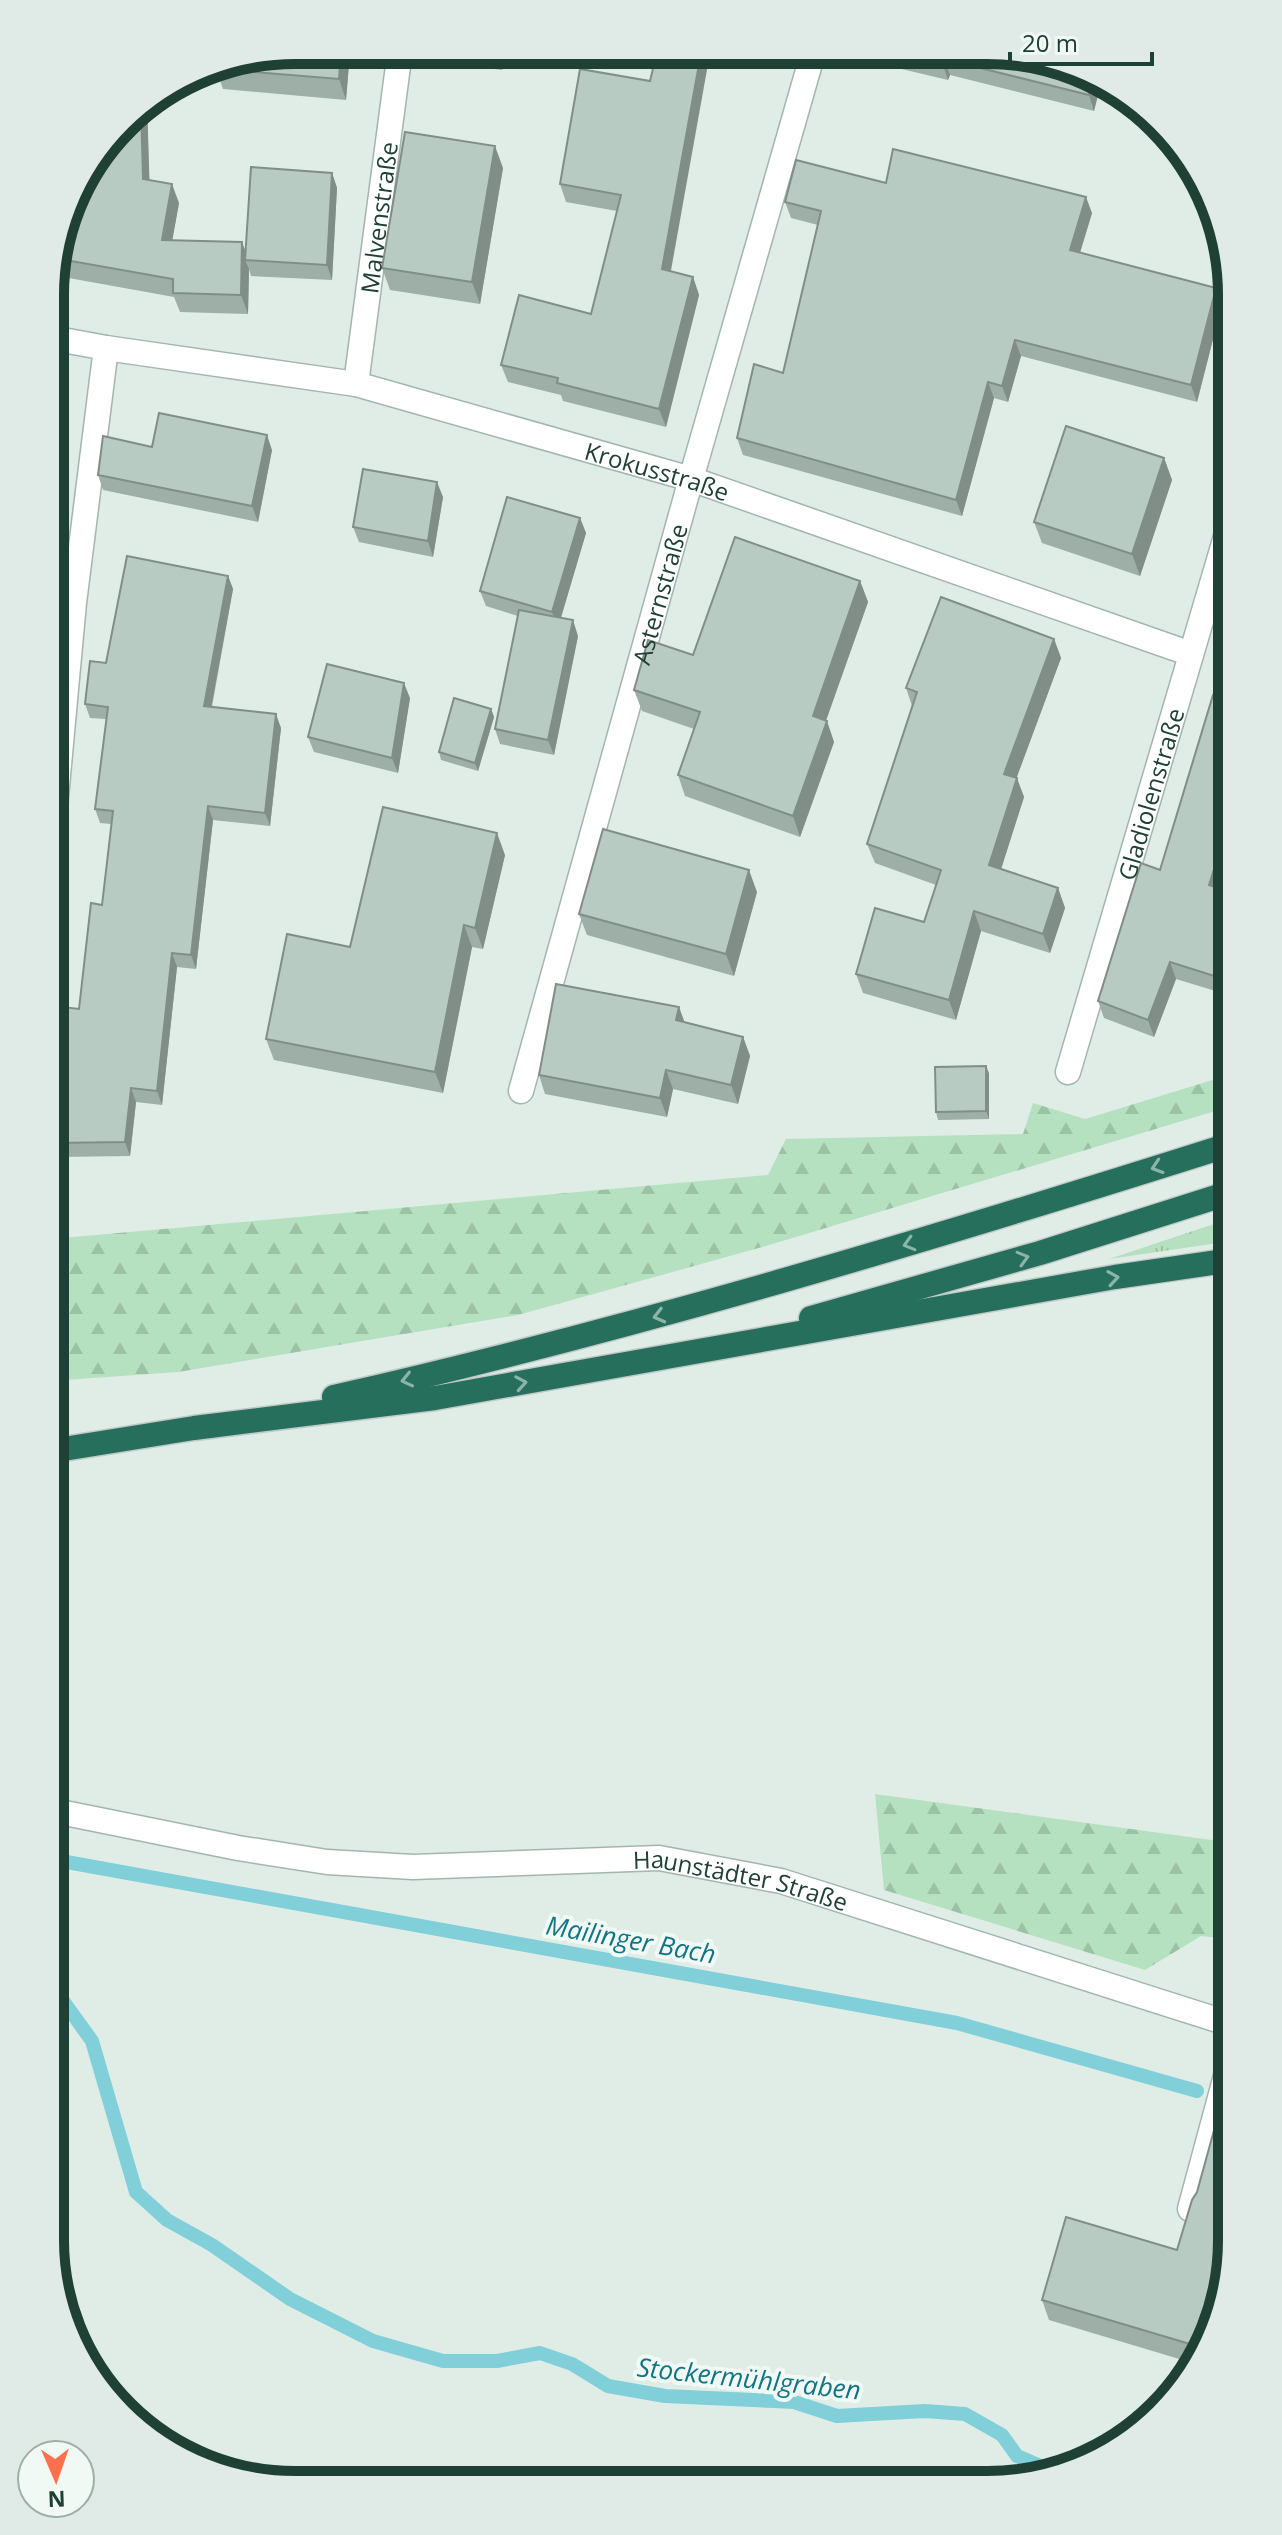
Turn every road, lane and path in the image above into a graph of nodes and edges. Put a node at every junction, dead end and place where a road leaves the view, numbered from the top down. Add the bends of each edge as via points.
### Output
1 (398, 64) edge
2 (810, 64) edge
3 (64, 340) edge
4 (106, 348) junction
5 (356, 384) junction
6 (691, 479) junction
7 (1218, 563) edge
8 (64, 596) edge
9 (1191, 654) junction
10 (1068, 1072) dead end
11 (521, 1091) dead end
12 (1218, 1148) edge
13 (1218, 1196) edge
14 (1218, 1262) edge
15 (678, 1356) junction
16 (194, 1428) junction
17 (64, 1449) edge
18 (64, 1813) edge
19 (1218, 2020) edge
20 (1218, 2105) edge
21 (1190, 2209) edge

1 - 5 street, Malvenstraße
2 - 6 street, Asternstraße
3 - 4 street, Krokusstraße
4 - 5 street, Krokusstraße
4 - 8 street
5 - 6 street, Krokusstraße
6 - 9 street, Krokusstraße
6 - 11 street, Asternstraße
7 - 9 street, Gladiolenstraße
9 - 10 street, Gladiolenstraße
12 -> 16 highway via 677,1312
15 -> 13 highway
15 -> 14 highway
16 -> 15 highway via 435,1398
16 - 17 highway
18 - 19 street, Haunstädter Straße via 327,1862 413,1867 659,1858 781,1881
20 - 21 street, Haunstädter Straße

